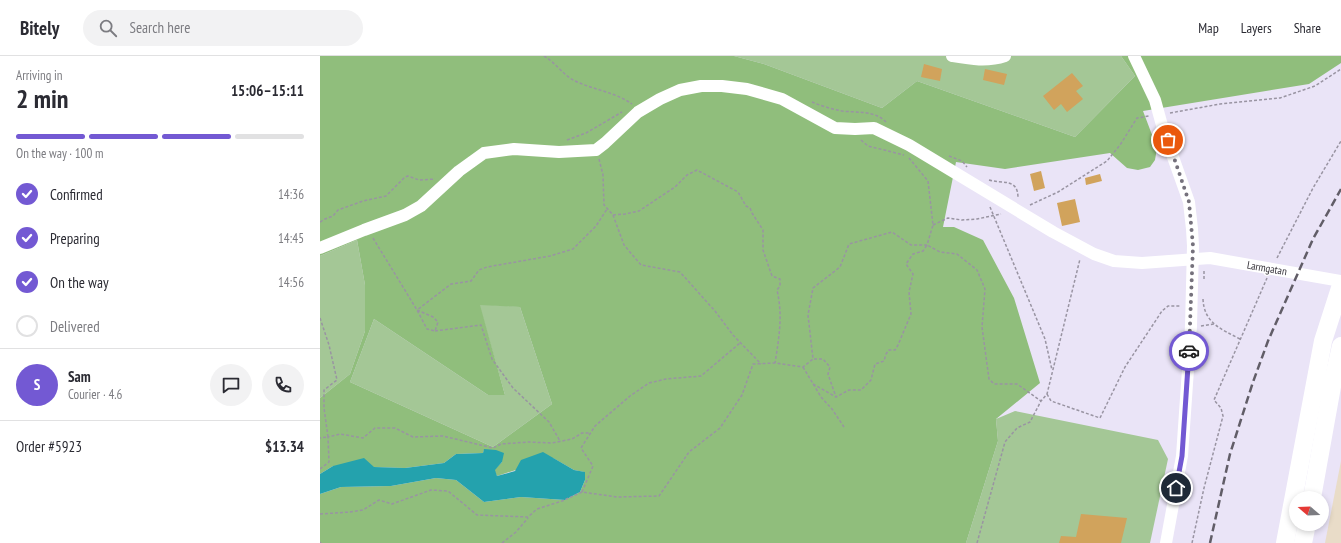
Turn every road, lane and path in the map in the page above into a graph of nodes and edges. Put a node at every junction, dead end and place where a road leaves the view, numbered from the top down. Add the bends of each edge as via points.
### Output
1 (952, 56) edge
2 (1005, 56) edge
3 (1134, 56) edge
4 (1341, 69) edge
5 (1160, 115) junction
6 (848, 128) junction
7 (1341, 141) edge
8 (596, 150) junction
9 (903, 151) dead end
10 (907, 156) junction
11 (982, 189) junction
12 (607, 209) junction
13 (1018, 210) junction
14 (613, 215) junction
15 (994, 215) junction
16 (933, 224) junction
17 (368, 228) junction
18 (927, 245) junction
19 (1083, 247) junction
20 (320, 248) edge
21 (1277, 258) dead end
22 (1193, 259) junction
23 (1204, 268) dead end
24 (1269, 270) junction
25 (1204, 281) dead end
26 (1341, 281) edge
27 (1341, 285) edge
28 (1203, 294) dead end
29 (1192, 306) junction
30 (417, 310) junction
31 (320, 318) edge
32 (435, 331) junction
33 (1240, 339) junction
34 (740, 343) junction
35 (1341, 346) edge
36 (813, 359) junction
37 (775, 362) junction
38 (760, 364) junction
39 (803, 367) junction
40 (1053, 372) junction
41 (814, 384) junction
42 (1047, 394) junction
43 (836, 397) junction
44 (1041, 401) junction
45 (844, 427) dead end
46 (590, 433) junction
47 (328, 437) junction
48 (320, 438) edge
49 (560, 442) junction
50 (320, 469) edge
51 (1313, 491) edge
52 (582, 492) junction
53 (320, 514) edge
54 (528, 517) junction
55 (1306, 531) edge
56 (502, 543) edge
57 (977, 543) edge
58 (1166, 543) edge
59 (1192, 543) edge
60 (1285, 543) edge
61 (1303, 543) edge

1 - 2 street via 987,60
3 - 5 street
4 - 5 path via 1315,86 1280,98 1220,104
5 - 13 path via 1136,118 1108,161 1058,192
5 - 22 street via 1189,202
6 - 8 street, Larmgatan via 835,128 782,99 754,91 701,86 680,90 638,112
6 - 10 path via 868,146
6 - 11 street, Larmgatan via 874,128 909,145
7 - 21 path via 1313,188
8 - 12 path via 603,175 604,205
8 - 17 street via 559,152 514,148 484,153 421,206 405,216
9 - 10 path
10 - 16 path via 928,181
11 - 13 street, Larmgatan
11 - 15 path
12 - 14 path
12 - 30 path via 596,226 573,249 479,270 471,281 451,284
13 - 15 path
13 - 19 street, Larmgatan
14 - 34 path via 624,245 641,265 680,272
14 - 37 path via 639,211 697,170 738,192 763,230 765,256 772,276 780,279 777,290 780,302 780,330
15 - 16 path via 962,220 948,218
15 - 40 path via 1045,338
16 - 18 path
17 - 20 street
17 - 30 path
18 - 36 path via 911,245 892,232 849,244 840,267 813,288 808,314
18 - 43 path via 923,251 913,254 906,264 913,274 909,292 911,314 898,345 895,350 889,350 884,361 875,364 871,380 861,390 849,390
18 - 44 path via 940,252 957,254 978,270 985,289 982,327 989,379 994,384 1017,384
19 - 22 street, Larmgatan via 1094,254 1114,260 1142,263
19 - 40 path
22 - 24 street, Larmgatan via 1210,258
22 - 29 street
23 - 25 path
24 - 26 street, Larmgatan
24 - 33 path
27 - 60 highway via 1322,347
28 - 33 path via 1205,312 1209,319 1217,327
29 - 42 path via 1168,306 1162,311 1125,367 1100,418 1051,401
29 - 58 street via 1182,456
30 - 32 path via 427,329
30 - 32 path via 438,322
31 - 47 path via 336,380 324,390
32 - 49 path via 481,325 492,359 513,388 549,422
33 - 59 path via 1214,400 1221,408 1222,416
34 - 38 path
34 - 46 path via 701,376 649,383 594,426
35 - 51 highway
36 - 39 path
36 - 43 path via 823,359 830,367 828,374
37 - 38 path
37 - 39 path
38 - 52 path via 753,364 742,395 720,428 689,452 659,496 617,497
39 - 41 path
40 - 42 path
41 - 43 path
41 - 45 path
42 - 44 path
44 - 57 path via 1030,422 1017,428 1005,442
46 - 49 path via 582,432 572,439
46 - 52 path via 581,448 593,466
47 - 48 path
47 - 49 path via 340,434 363,438 376,428 395,428 413,437 443,436 493,448 501,444
47 - 50 path via 329,462
52 - 54 path via 538,509
53 - 54 path via 363,510 379,500 392,504 431,490 448,491 477,515
54 - 56 path via 516,532
55 - 61 highway

